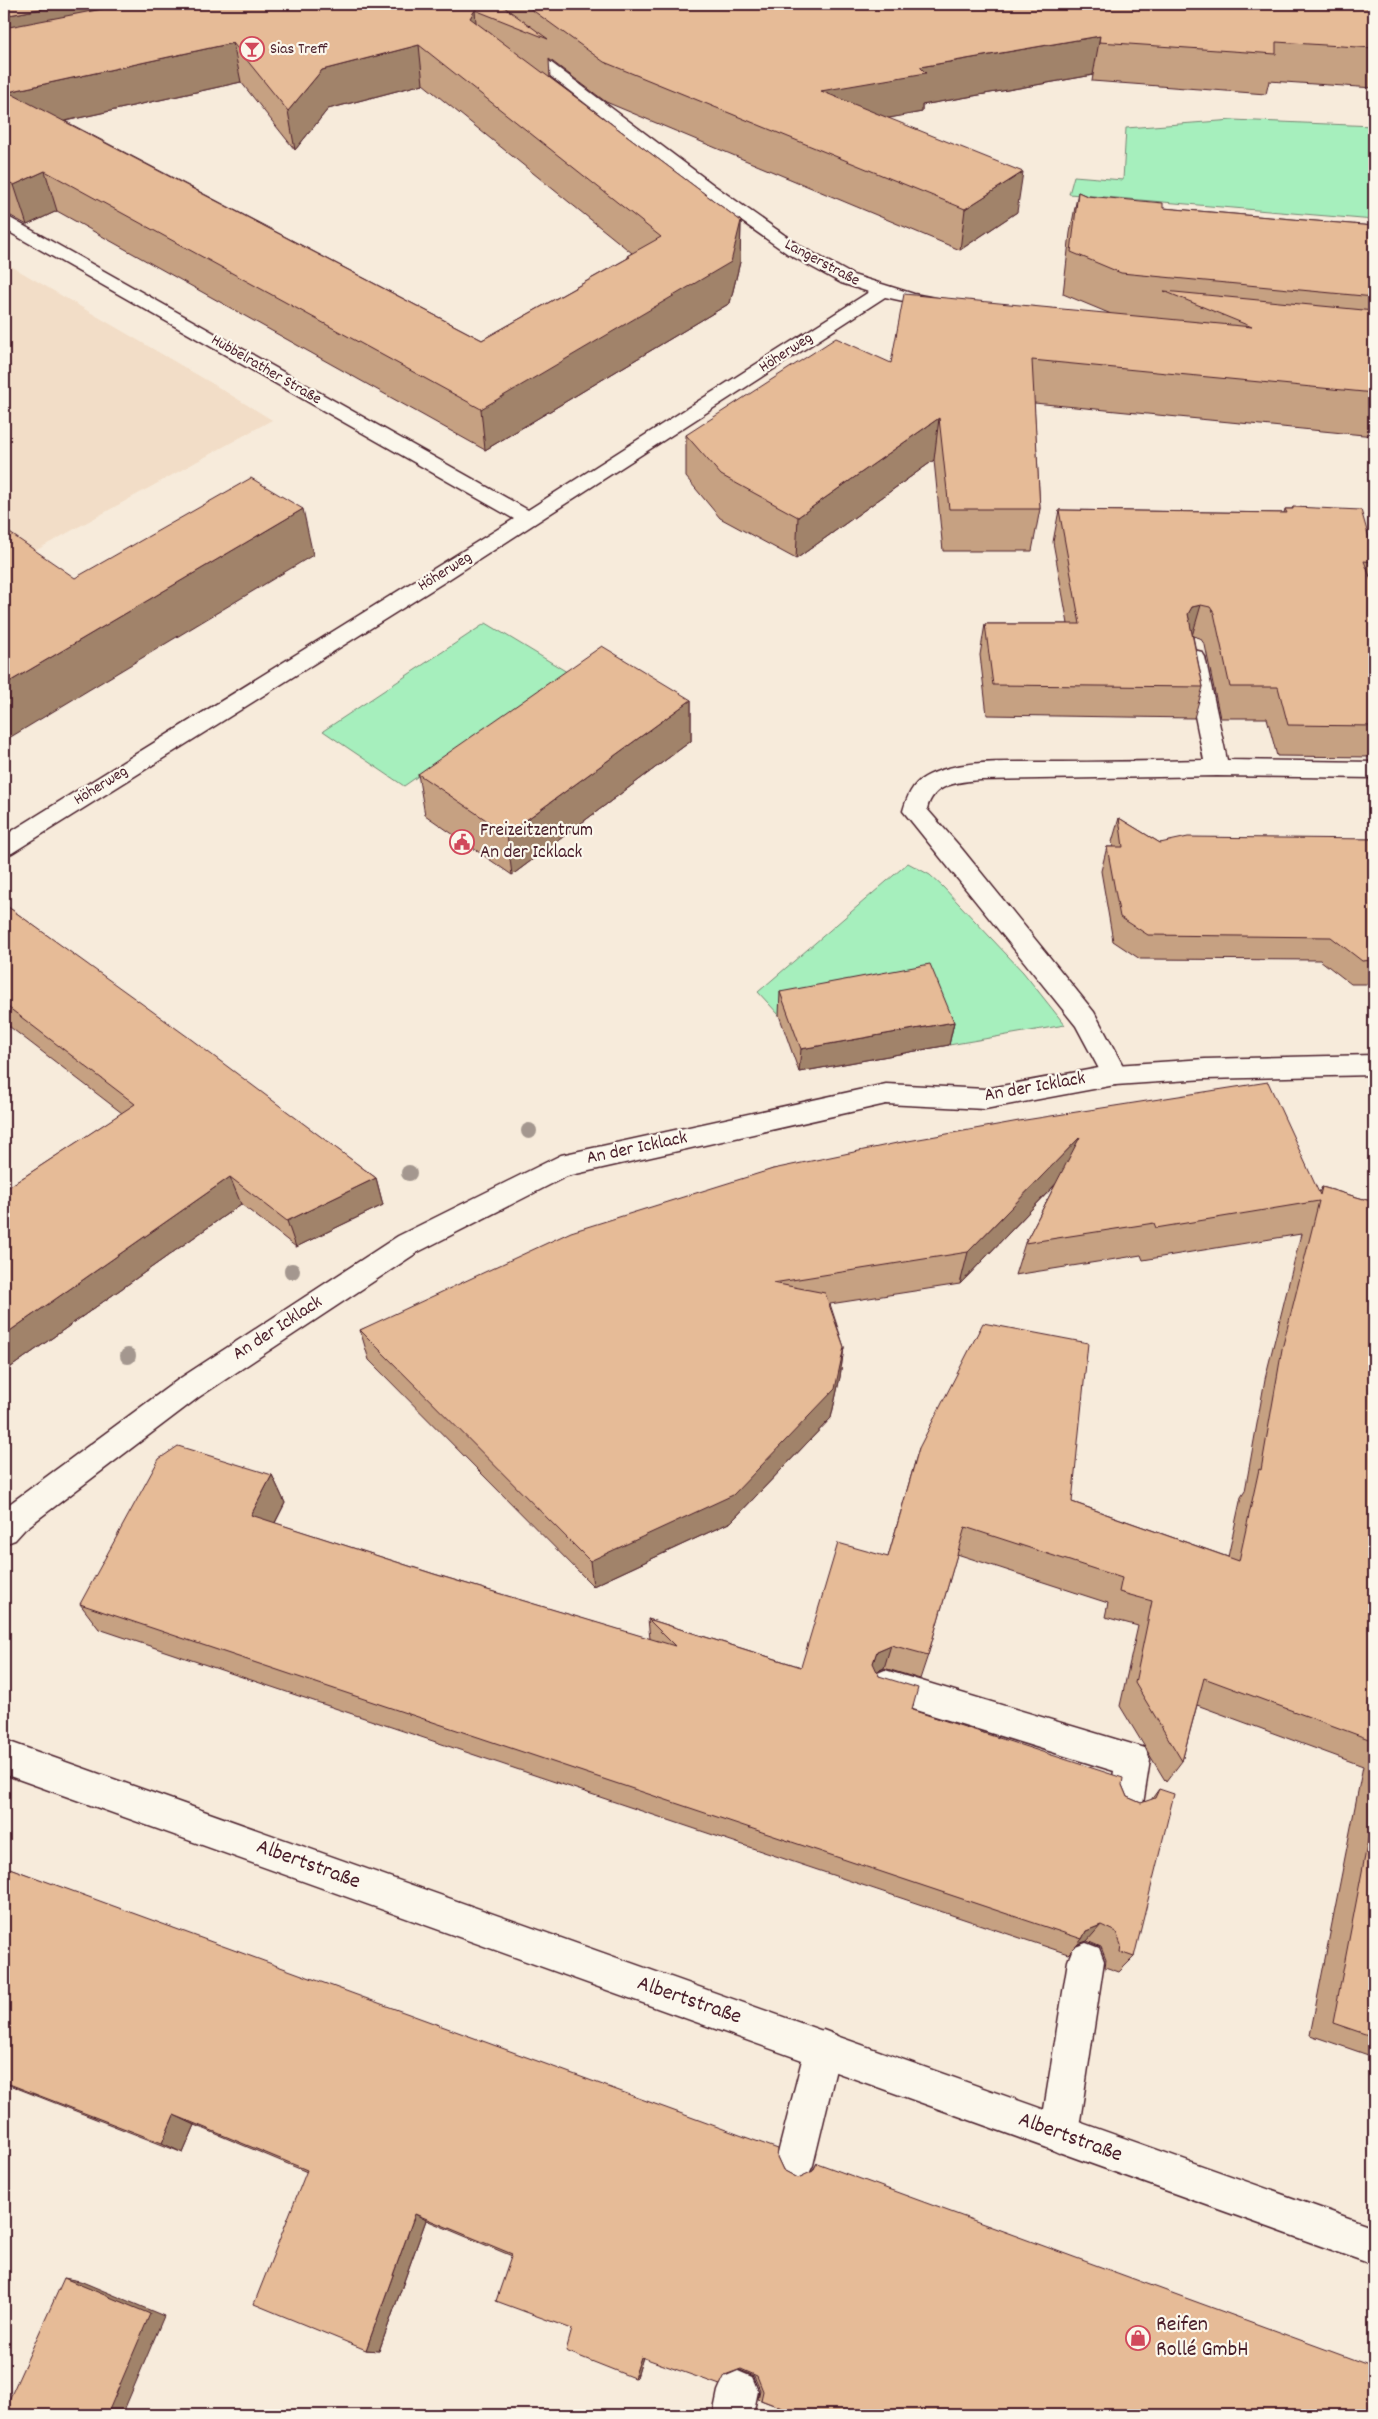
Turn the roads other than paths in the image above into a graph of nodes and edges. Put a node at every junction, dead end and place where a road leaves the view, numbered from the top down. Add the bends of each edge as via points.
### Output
1 (464, 4) edge
2 (4, 222) edge
3 (882, 291) junction
4 (959, 306) edge
5 (528, 519) junction
6 (1192, 645) edge
7 (1217, 768) junction
8 (1374, 770) edge
9 (4, 847) edge
10 (1374, 1065) edge
11 (1115, 1074) junction
12 (4, 1530) edge
13 (885, 1686) edge
14 (4, 1757) edge
15 (1126, 1804) edge
16 (1086, 1960) edge
17 (823, 2048) junction
18 (1059, 2134) junction
19 (794, 2165) dead end
20 (1374, 2246) edge

1 - 3 street, Langerstraße via 709,190 794,250 847,279
2 - 5 street, Hubbelrather Straße
3 - 4 street, Langerstraße
3 - 5 street, Höherweg
5 - 9 street, Höherweg
6 - 7 street
7 - 8 street
7 - 11 street via 958,773 925,787 916,800 915,811 1085,1019
10 - 11 street, An der Icklack via 1325,1064
11 - 12 street, An der Icklack via 985,1099 886,1094 561,1166 392,1254 189,1388 14,1519
13 - 15 street via 1133,1760
14 - 17 street, Albertstraße
16 - 18 street
17 - 18 street, Albertstraße
17 - 19 street
18 - 20 street, Albertstraße

